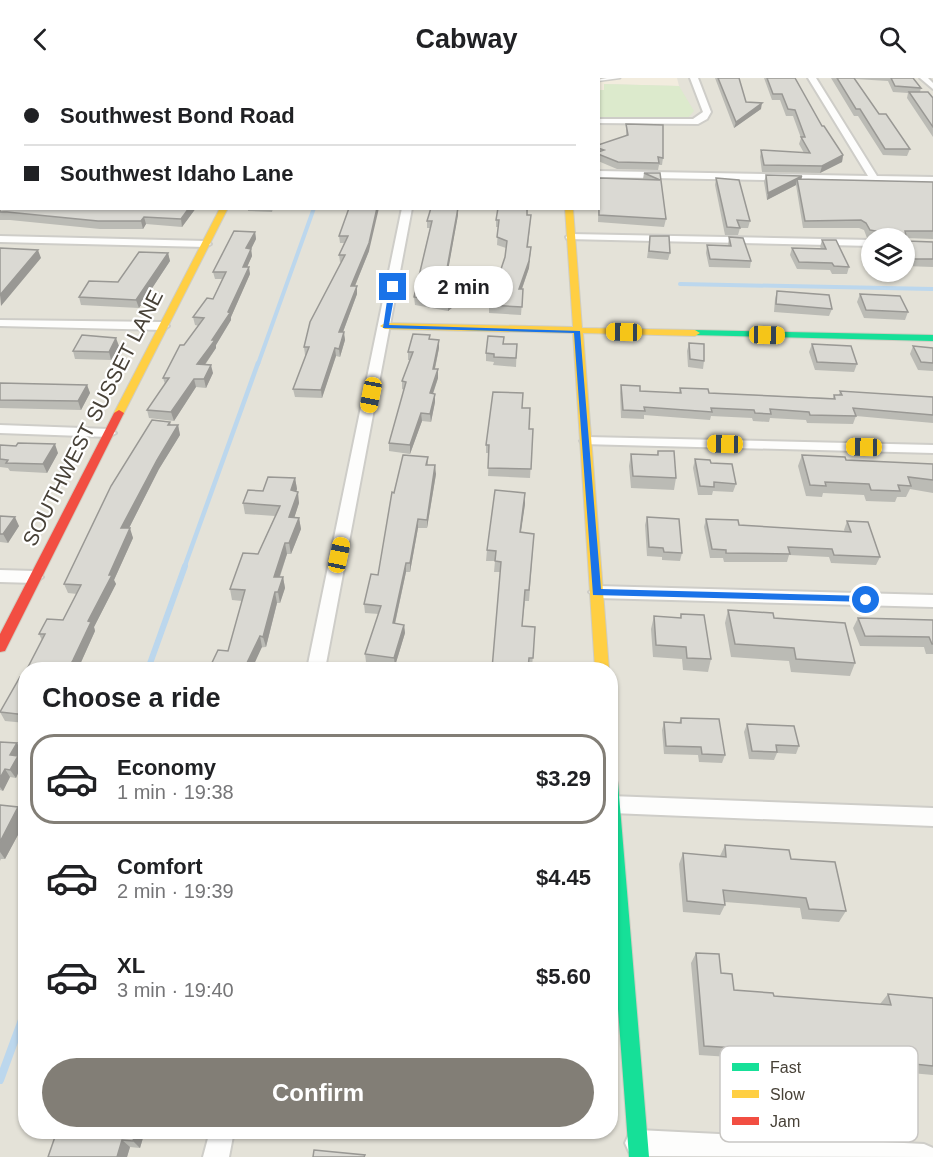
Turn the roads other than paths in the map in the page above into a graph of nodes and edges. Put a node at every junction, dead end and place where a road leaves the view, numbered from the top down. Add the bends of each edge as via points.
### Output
1 (618, 78) edge
2 (694, 78) edge
3 (812, 78) edge
4 (924, 78) edge
5 (600, 80) edge
6 (933, 87) edge
7 (600, 122) edge
8 (600, 174) edge
9 (874, 179) junction
10 (933, 180) edge
11 (223, 210) edge
12 (407, 210) edge
13 (569, 210) edge
14 (571, 237) junction
15 (0, 239) edge
16 (861, 243) edge
17 (206, 244) junction
18 (0, 322) edge
19 (163, 326) junction
20 (385, 327) junction
21 (577, 331) junction
22 (933, 338) edge
23 (0, 429) edge
24 (110, 433) junction
25 (587, 441) junction
26 (933, 449) edge
27 (0, 576) edge
28 (35, 577) junction
29 (597, 592) junction
30 (933, 602) edge
31 (0, 647) edge
32 (317, 662) edge
33 (602, 662) edge
34 (618, 804) edge
35 (933, 817) edge
36 (618, 881) edge
37 (220, 1139) edge
38 (639, 1150) edge
39 (216, 1157) edge
40 (924, 1157) edge

1 - 5 lane
2 - 7 street via 707,112 695,122
3 - 9 street
4 - 6 street
8 - 9 street
9 - 10 street
11 - 17 street, SOUTHWEST SUSSET LANE
12 - 20 street
13 - 14 street
14 - 16 street
14 - 21 street
15 - 17 street
17 - 19 street, SOUTHWEST SUSSET LANE
18 - 19 street
19 - 24 street, SOUTHWEST SUSSET LANE
20 - 21 street
20 - 32 street
21 - 22 street
21 - 25 street
23 - 24 street
24 - 28 street, SOUTHWEST SUSSET LANE
25 - 26 street
25 - 29 street
27 - 28 street
28 - 31 street, SOUTHWEST SUSSET LANE
29 - 30 street
29 - 33 street
34 - 35 street
36 - 38 street
37 - 39 street
38 - 40 street

